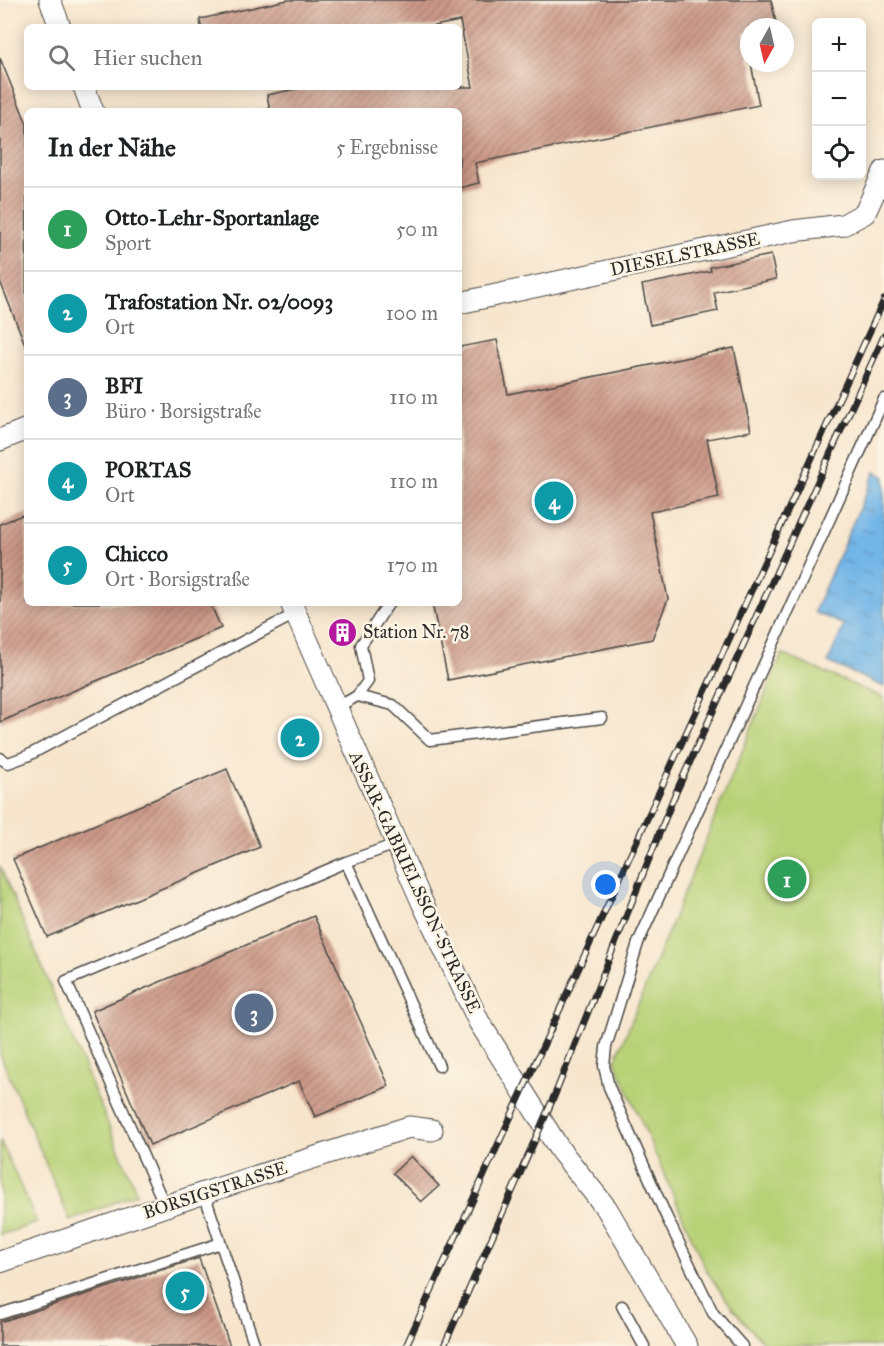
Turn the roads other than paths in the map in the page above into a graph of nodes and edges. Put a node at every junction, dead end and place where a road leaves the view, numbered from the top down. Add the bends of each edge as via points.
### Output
1 (50, 0) edge
2 (59, 24) edge
3 (85, 90) edge
4 (92, 108) edge
5 (884, 171) edge
6 (462, 302) edge
7 (884, 399) edge
8 (24, 430) edge
9 (0, 440) edge
10 (387, 606) edge
11 (293, 608) edge
12 (357, 696) junction
13 (335, 708) junction
14 (602, 718) dead end
15 (0, 758) edge
16 (396, 844) junction
17 (346, 862) junction
18 (439, 1066) dead end
19 (432, 1130) dead end
20 (204, 1193) junction
21 (165, 1206) junction
22 (221, 1243) junction
23 (0, 1262) edge
24 (622, 1306) dead end
25 (0, 1314) edge
26 (255, 1346) edge
27 (644, 1346) edge
28 (687, 1346) edge
29 (742, 1346) edge

1 - 2 street
3 - 4 street
5 - 6 street, DIESELSTRASSE via 865,213 843,225 793,231
7 - 29 lane via 638,943 606,1047 604,1066 609,1087 667,1218 713,1313
8 - 9 street
10 - 12 lane via 361,645 368,681
11 - 13 street, ASSAR-GABRIELSSON-STRASSE
11 - 15 lane via 27,756 8,763
12 - 13 lane
12 - 14 lane via 393,705 430,740
13 - 16 street, ASSAR-GABRIELSSON-STRASSE
16 - 17 lane
16 - 28 street, ASSAR-GABRIELSSON-STRASSE via 479,1022 560,1150 607,1209
17 - 18 lane
17 - 21 lane via 66,981
19 - 20 street, BORSIGSTRASSE via 409,1127
20 - 21 street, BORSIGSTRASSE
20 - 22 lane
21 - 23 street, BORSIGSTRASSE
22 - 25 lane
22 - 26 lane
24 - 27 lane

